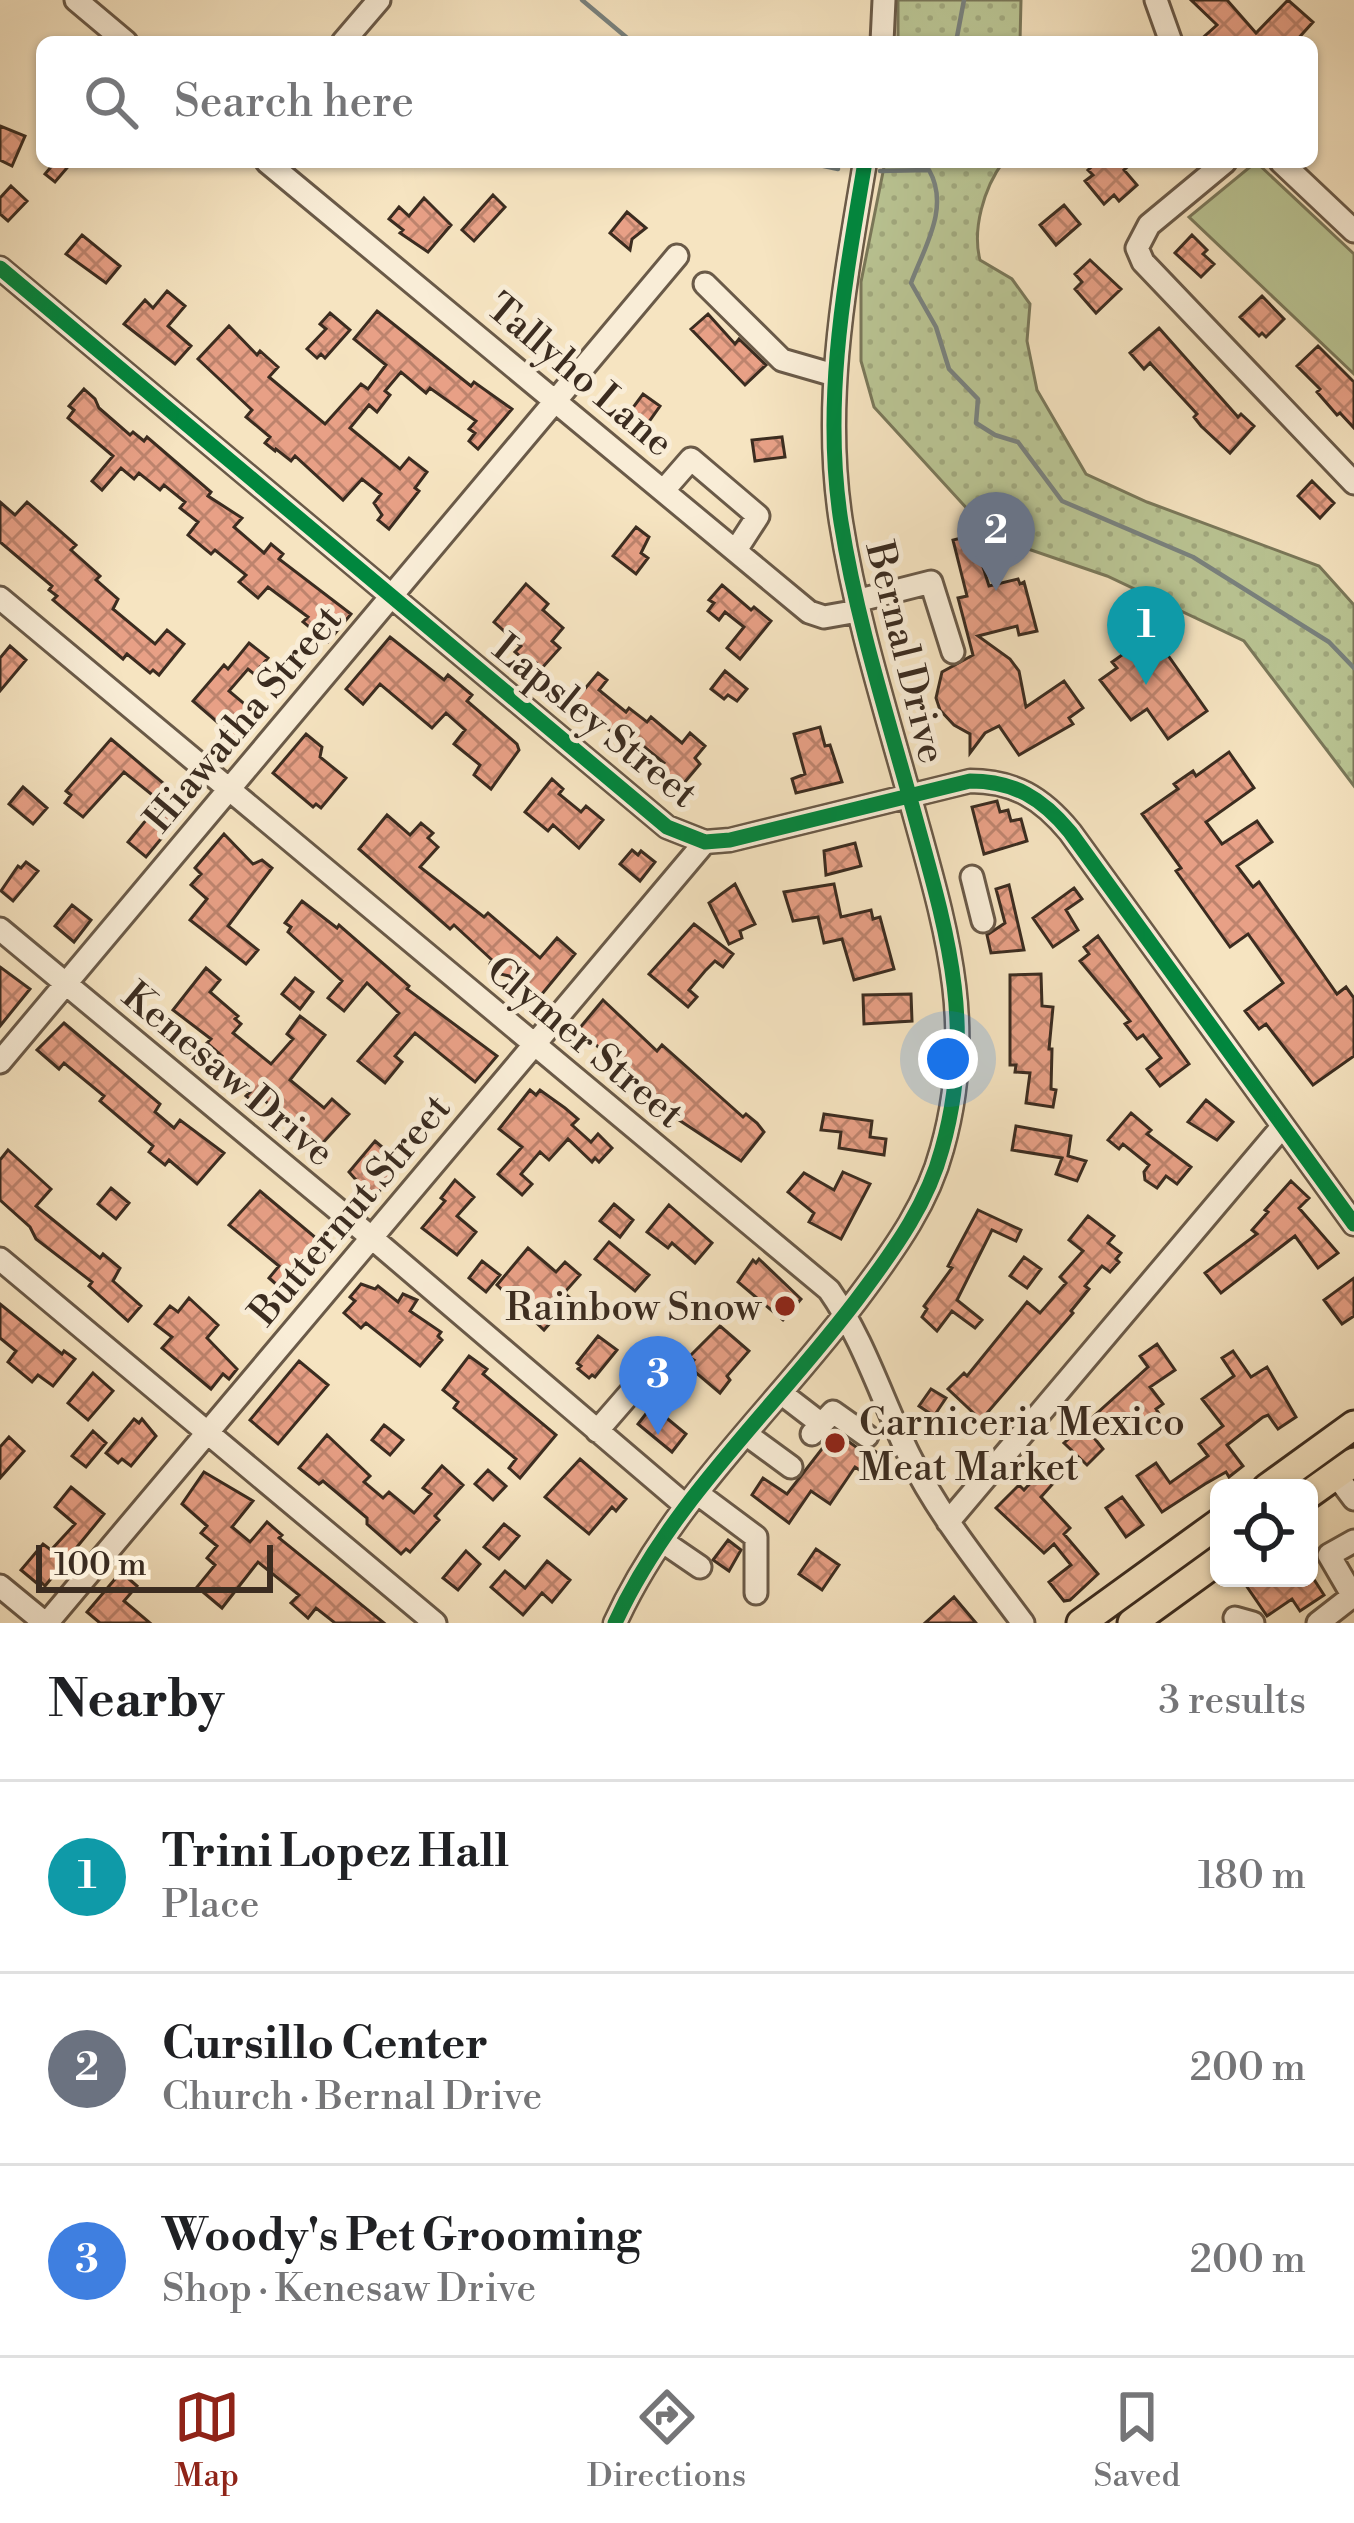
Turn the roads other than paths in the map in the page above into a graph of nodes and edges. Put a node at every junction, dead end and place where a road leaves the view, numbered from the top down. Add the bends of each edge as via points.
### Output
1 (76, 0) edge
2 (379, 0) edge
3 (884, 0) edge
4 (1156, 0) edge
5 (118, 36) edge
6 (348, 36) edge
7 (882, 36) edge
8 (1169, 36) edge
9 (275, 168) edge
10 (864, 168) edge
11 (1218, 168) edge
12 (1287, 168) edge
13 (1354, 231) edge
14 (677, 256) dead end
15 (0, 268) edge
16 (705, 284) dead end
17 (834, 375) junction
18 (557, 400) junction
19 (1354, 483) edge
20 (664, 490) junction
21 (736, 550) junction
22 (393, 596) junction
23 (0, 598) edge
24 (857, 606) junction
25 (953, 652) dead end
26 (228, 789) junction
27 (910, 796) junction
28 (705, 842) junction
29 (972, 877) dead end
30 (943, 918) junction
31 (0, 928) edge
32 (65, 984) junction
33 (535, 1046) junction
34 (0, 1062) edge
35 (1282, 1127) junction
36 (1354, 1224) edge
37 (372, 1238) junction
38 (0, 1259) edge
39 (846, 1314) junction
40 (630, 1393) dead end
41 (781, 1393) junction
42 (883, 1397) junction
43 (847, 1421) junction
44 (1354, 1425) edge
45 (597, 1431) junction
46 (206, 1433) junction
47 (746, 1434) junction
48 (867, 1436) dead end
49 (791, 1467) dead end
50 (1345, 1468) edge
51 (1279, 1479) edge
52 (1318, 1488) edge
53 (692, 1499) junction
54 (1354, 1499) edge
55 (948, 1522) junction
56 (1210, 1530) edge
57 (662, 1541) junction
58 (1354, 1541) edge
59 (700, 1567) dead end
60 (1210, 1567) edge
61 (0, 1586) edge
62 (1131, 1587) junction
63 (756, 1593) dead end
64 (1354, 1596) edge
65 (1147, 1619) edge
66 (46, 1623) edge
67 (435, 1623) edge
68 (615, 1623) edge
69 (1023, 1623) edge
70 (1081, 1623) edge
71 (1318, 1623) edge

1 - 5 street
2 - 6 street
3 - 7 street
4 - 8 street
9 - 18 street, Tallyho Lane
10 - 17 street, Bernal Drive
11 - 19 street via 1149,225 1138,248 1143,262
12 - 13 street
14 - 18 street, Hiawatha Street
15 - 22 street, Lapsley Street
16 - 17 street via 782,360
17 - 24 street, Bernal Drive via 833,448
18 - 20 street, Tallyho Lane
18 - 22 street, Hiawatha Street
20 - 21 street, Tallyho Lane
20 - 21 street via 691,459 758,516
21 - 24 street, Tallyho Lane via 809,612
22 - 26 street, Hiawatha Street
22 - 28 street, Lapsley Street via 668,827
23 - 26 street, Clymer Street
24 - 25 street, Tallyho Lane via 931,582
24 - 27 street, Bernal Drive
26 - 32 street, Hiawatha Street
26 - 33 street, Clymer Street
27 - 28 street, Lapsley Street
27 - 30 street, Bernal Drive
27 - 35 street, Lapsley Street via 997,781 1039,800
28 - 33 street, Butternut Street
29 - 30 street via 981,913
30 - 39 street, Bernal Drive via 958,1020 941,1154 903,1237
31 - 32 street, Kenesaw Drive
32 - 34 street, Hiawatha Street
32 - 37 street, Kenesaw Drive
33 - 37 street, Butternut Street
33 - 39 street, Clymer Street via 829,1290
35 - 36 street, Lapsley Street
35 - 55 street
37 - 45 street, Kenesaw Drive
37 - 46 street, Butternut Street
38 - 46 street
39 - 41 street, Bernal Drive
39 - 42 street, Clymer Street
40 - 45 street
41 - 43 street via 816,1428 833,1412
41 - 47 street, Bernal Drive
42 - 43 street
42 - 55 street, Clymer Street
43 - 48 street
44 - 51 main road
45 - 53 street, Kenesaw Drive
46 - 66 street, Butternut Street
46 - 67 street
47 - 49 street
47 - 53 street, Bernal Drive
50 - 52 main road
50 - 54 street
53 - 57 street, Bernal Drive
53 - 63 street, Kenesaw Drive via 756,1537
55 - 69 street, Clymer Street
56 - 62 main road
57 - 59 street
57 - 68 street, Bernal Drive
58 - 64 street via 1329,1555
60 - 65 main road
61 - 66 street
62 - 65 street
62 - 70 main road
64 - 71 street

